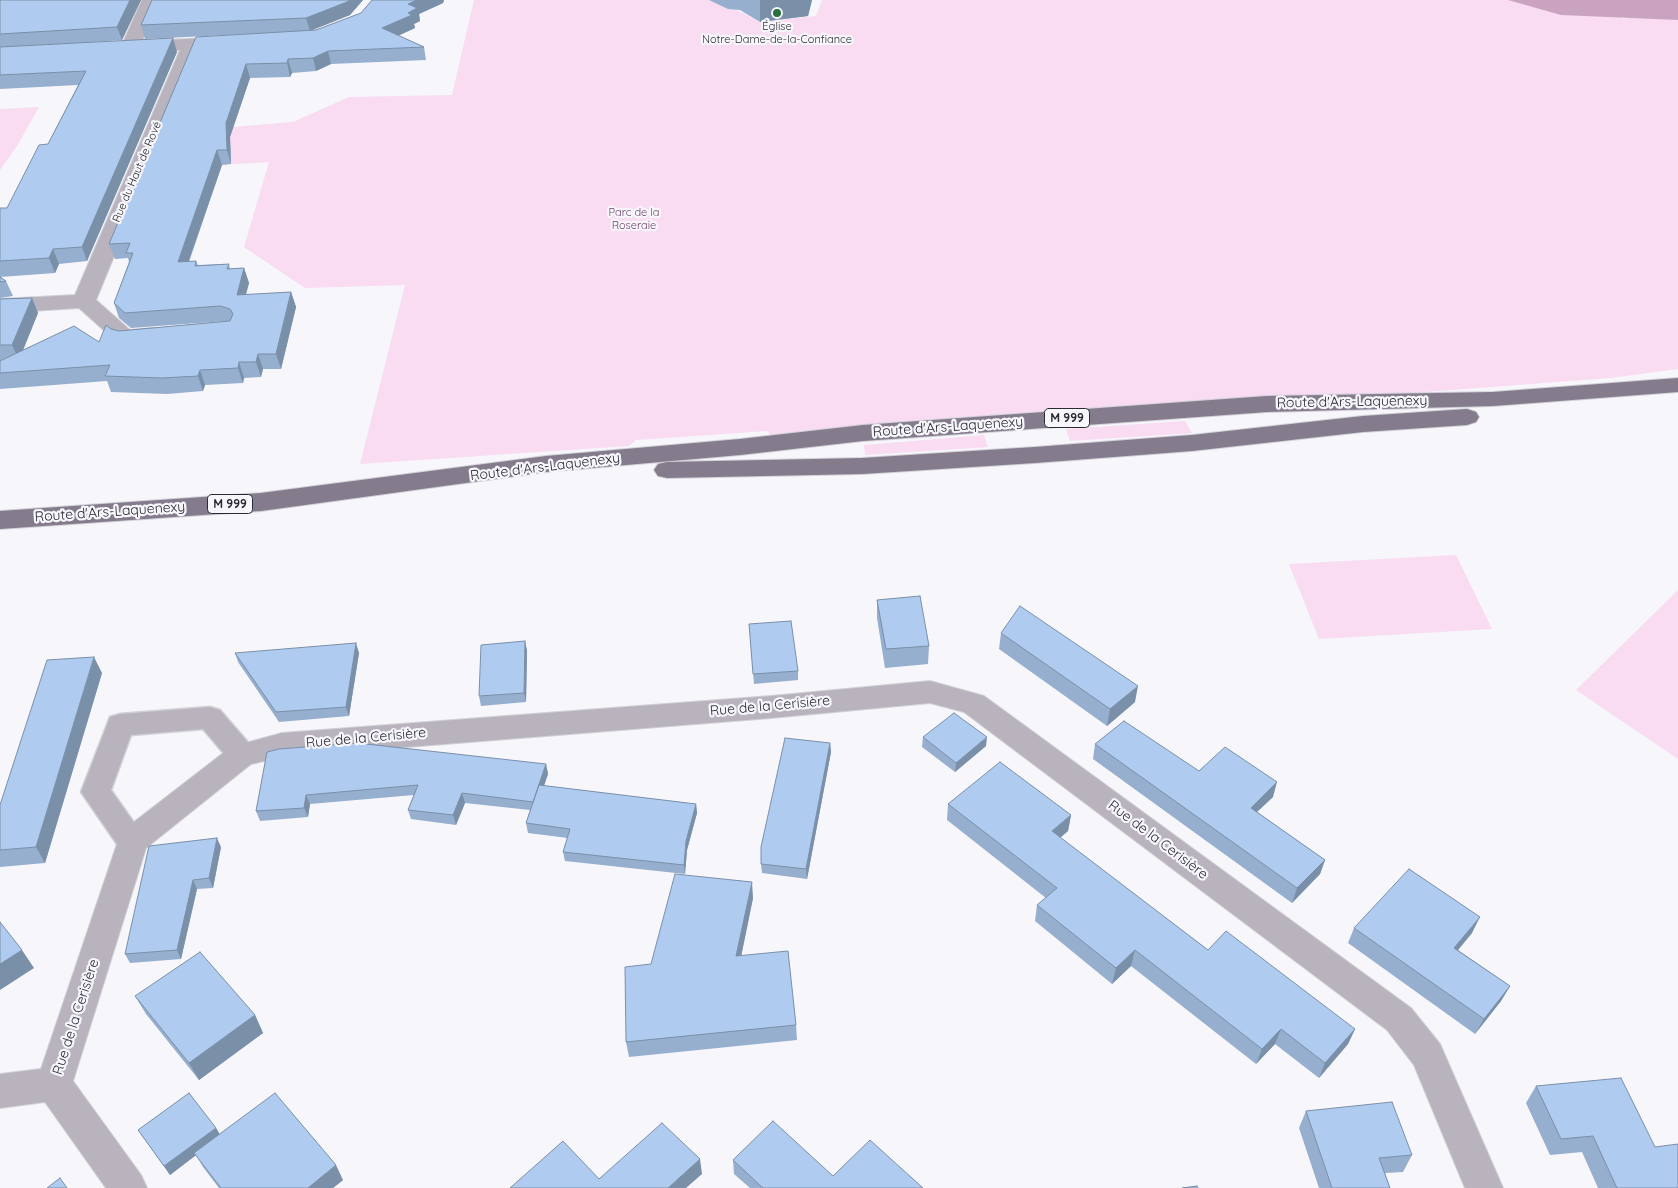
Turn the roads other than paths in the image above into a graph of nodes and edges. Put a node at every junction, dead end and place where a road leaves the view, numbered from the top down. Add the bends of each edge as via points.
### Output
1 (151, 0) edge
2 (248, 42) edge
3 (192, 44) junction
4 (130, 47) junction
5 (111, 48) edge
6 (84, 301) junction
7 (0, 306) edge
8 (171, 334) edge
9 (1678, 385) edge
10 (1678, 401) edge
11 (458, 477) junction
12 (0, 520) edge
13 (242, 755) junction
14 (132, 841) junction
15 (54, 1084) junction
16 (0, 1091) edge
17 (128, 1188) edge
18 (1484, 1188) edge

1 - 4 street
2 - 3 street
3 - 4 street
3 - 6 street, Rue du Haut de Rové
4 - 5 street
6 - 7 street
6 - 8 street via 125,337
9 - 11 main road, Route d'Ars-Laquenexy / M 999 via 1493,399 1267,404 955,426 546,464
10 - 11 main road, Route d'Ars-Laquenexy / M 999 via 1363,424 1192,444 872,465
11 - 12 main road, Route d'Ars-Laquenexy / M 999 via 261,502
13 - 14 street, Rue de la Cerisière
13 - 14 lane via 210,718 120,725 96,792
13 - 18 street, Rue de la Cerisière via 282,745 930,692 974,704 1399,1019 1427,1054
14 - 15 street, Rue de la Cerisière
15 - 16 street
15 - 17 street

